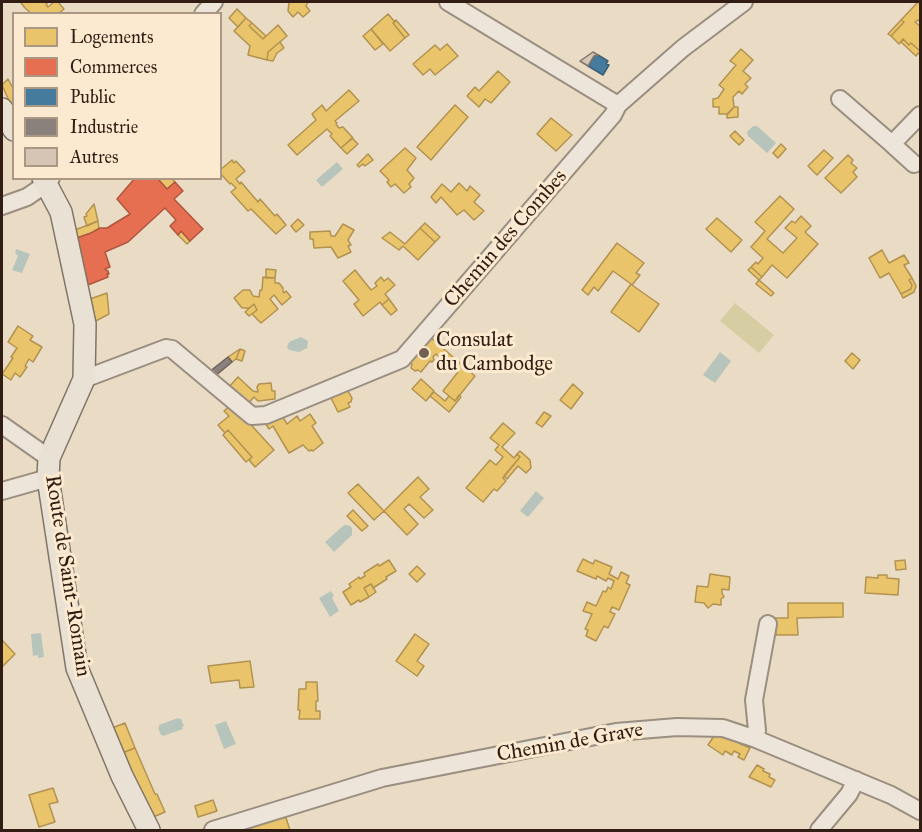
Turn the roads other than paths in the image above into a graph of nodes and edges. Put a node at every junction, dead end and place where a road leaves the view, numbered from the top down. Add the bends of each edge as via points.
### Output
1 (448, 2) edge
2 (744, 2) edge
3 (840, 99) dead end
4 (618, 105) junction
5 (2, 109) edge
6 (920, 117) edge
7 (12, 126) edge
8 (892, 144) junction
9 (919, 167) edge
10 (47, 180) edge
11 (2, 207) edge
12 (84, 379) junction
13 (2, 425) edge
14 (48, 468) junction
15 (2, 491) edge
16 (768, 624) dead end
17 (756, 739) junction
18 (856, 780) junction
19 (921, 811) edge
20 (149, 831) edge
21 (213, 831) edge
22 (819, 831) edge

1 - 4 street
2 - 4 street, Chemin des Combes
3 - 8 street
4 - 12 street, Chemin des Combes via 402,359 266,415 252,416 172,349
5 - 7 main road
6 - 8 street
8 - 9 street
10 - 11 street via 27,197
10 - 12 main road, Route de Saint-Romain via 61,212 85,324
12 - 14 main road, Route de Saint-Romain
13 - 14 street
14 - 15 street
14 - 20 main road, Route de Saint-Romain via 77,668
16 - 17 street via 754,700
17 - 18 street, Chemin de Grave
17 - 21 street, Chemin de Grave via 723,728 616,732 382,778
18 - 19 street, Chemin de Grave
18 - 22 street

